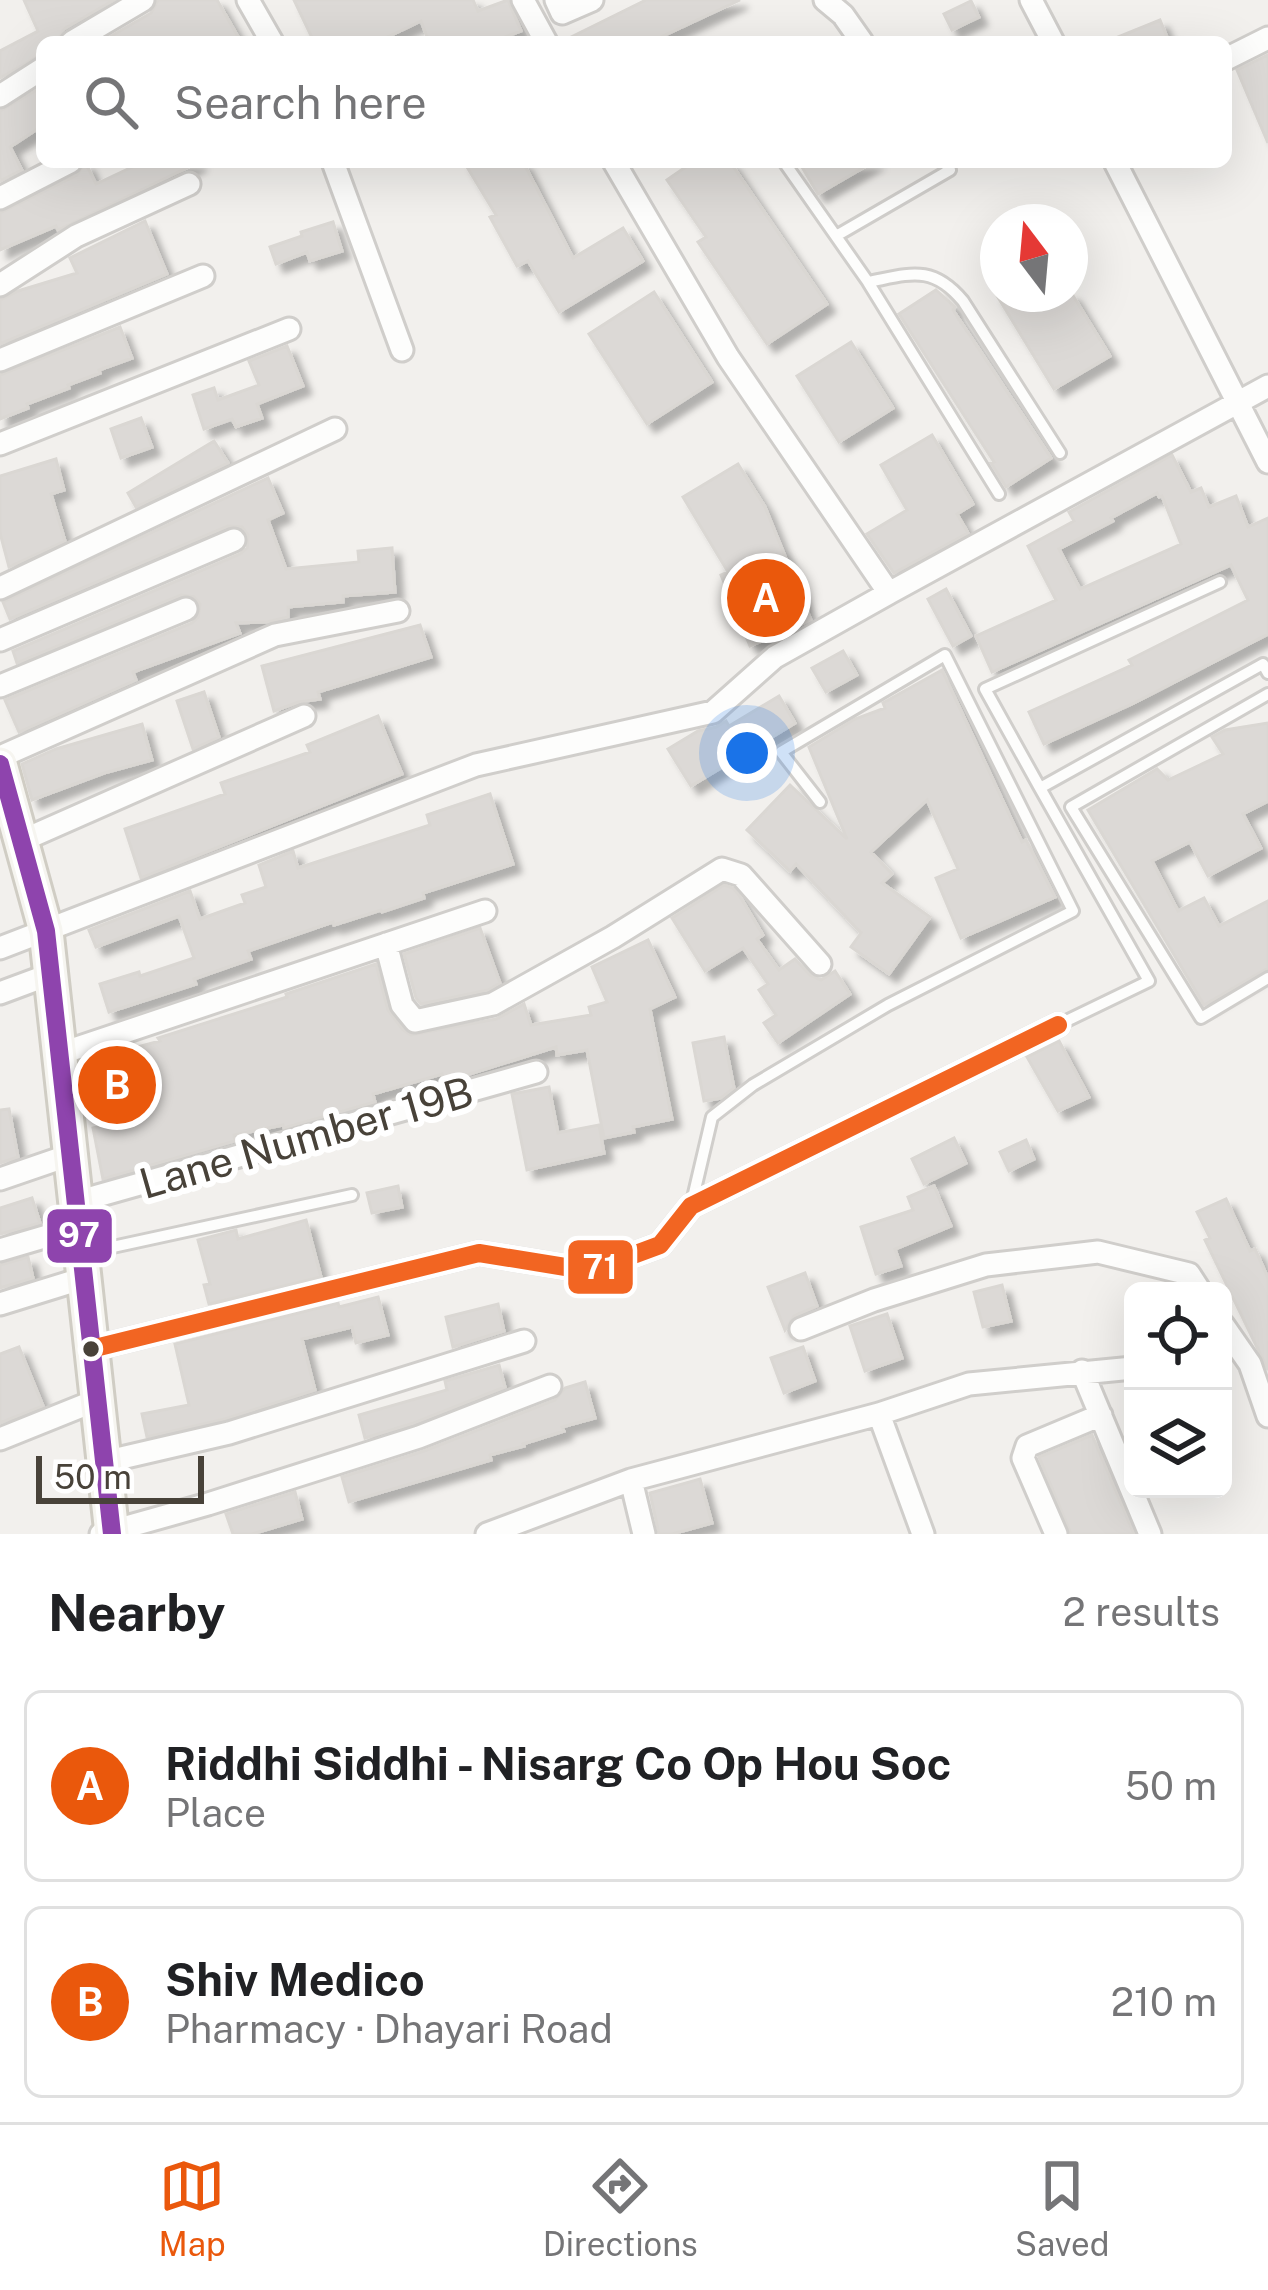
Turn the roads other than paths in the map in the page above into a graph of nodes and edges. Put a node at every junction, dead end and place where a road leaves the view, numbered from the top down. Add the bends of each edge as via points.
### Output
1 (143, 0) edge
2 (248, 0) edge
3 (523, 0) edge
4 (556, 0) edge
5 (592, 0) edge
6 (825, 0) edge
7 (1031, 0) edge
8 (82, 36) edge
9 (269, 36) edge
10 (543, 36) edge
11 (858, 36) edge
12 (1050, 36) edge
13 (1268, 38) edge
14 (1232, 56) edge
15 (36, 73) edge
16 (0, 96) edge
17 (58, 168) edge
18 (335, 168) edge
19 (618, 168) edge
20 (788, 168) edge
21 (948, 168) edge
22 (1118, 168) edge
23 (189, 184) dead end
24 (0, 198) edge
25 (836, 236) junction
26 (203, 276) dead end
27 (868, 282) junction
28 (0, 285) edge
29 (289, 329) dead end
30 (402, 350) dead end
31 (0, 360) edge
32 (1268, 386) edge
33 (1238, 404) junction
34 (335, 429) dead end
35 (0, 444) edge
36 (1060, 453) dead end
37 (1268, 462) edge
38 (999, 494) dead end
39 (234, 541) dead end
40 (1220, 582) dead end
41 (0, 588) edge
42 (889, 593) junction
43 (186, 609) dead end
44 (398, 611) dead end
45 (0, 640) edge
46 (1268, 674) edge
47 (0, 686) edge
48 (1268, 694) edge
49 (304, 716) dead end
50 (0, 761) edge
51 (1040, 788) junction
52 (820, 802) dead end
53 (11, 822) edge
54 (1128, 899) junction
55 (1107, 910) junction
56 (484, 911) dead end
57 (46, 932) junction
58 (386, 944) junction
59 (0, 948) edge
60 (820, 964) dead end
61 (51, 974) junction
62 (1268, 978) edge
63 (0, 993) edge
64 (1058, 1025) joint
65 (59, 1054) junction
66 (536, 1072) dead end
67 (70, 1155) junction
68 (0, 1179) edge
69 (352, 1195) dead end
70 (691, 1206) junction
71 (80, 1240) junction
72 (0, 1250) edge
73 (1194, 1282) edge
74 (0, 1304) edge
75 (801, 1329) dead end
76 (1232, 1338) edge
77 (524, 1341) dead end
78 (92, 1349) junction
79 (1232, 1364) edge
80 (1250, 1364) junction
81 (1124, 1369) edge
82 (1082, 1371) junction
83 (550, 1386) dead end
84 (97, 1400) junction
85 (878, 1414) junction
86 (1101, 1415) junction
87 (1268, 1416) edge
88 (0, 1439) edge
89 (104, 1462) junction
90 (632, 1480) junction
91 (108, 1533) edge
92 (488, 1534) edge
93 (644, 1534) edge
94 (923, 1534) edge
95 (1056, 1534) edge
96 (1150, 1534) edge

1 - 8 street
2 - 9 street
3 - 10 street
4 - 5 street via 562,13
6 - 11 street
7 - 12 street
13 - 14 street
15 - 16 street
17 - 24 street
18 - 30 street
19 - 42 street via 728,357
20 - 25 lane
21 - 25 lane
22 - 33 street
23 - 28 street via 76,236
25 - 27 lane
26 - 31 street
27 - 36 lane via 910,274 949,284
27 - 38 lane
29 - 35 street
32 - 33 street
33 - 37 street
33 - 42 street
34 - 41 street
39 - 45 street
40 - 51 lane via 985,689
42 - 57 street via 775,657 713,712 476,765
43 - 47 street
44 - 50 street via 275,635
46 - 51 lane via 1263,664
48 - 54 lane via 1071,807
49 - 53 street
50 - 53 main road
51 - 55 lane
52 - 70 lane via 781,752 945,655 1073,911 889,1005 712,1117
53 - 57 main road
54 - 55 lane
54 - 62 lane via 1201,1018
55 - 64 lane via 1149,981
56 - 58 street
57 - 59 street
57 - 61 main road
58 - 60 street via 402,1005 415,1021 493,1004 722,869 741,875
58 - 65 street
61 - 63 street
61 - 65 main road
64 - 70 street
65 - 67 main road
66 - 71 street, Lane Number 19B
67 - 68 street
67 - 71 main road
69 - 71 lane
70 - 78 street via 660,1244 590,1270 479,1253
71 - 72 street
71 - 74 street
71 - 78 main road
73 - 75 street via 1189,1274 1098,1252 986,1265
76 - 80 street
77 - 89 street
78 - 84 main road
79 - 80 street
80 - 87 street
81 - 82 street
82 - 85 street via 969,1384
82 - 86 street
83 - 91 street via 419,1436
84 - 88 street
84 - 89 main road
85 - 90 street
85 - 94 street
86 - 95 street via 1023,1452
86 - 96 street
89 - 91 main road
90 - 92 street
90 - 93 street

